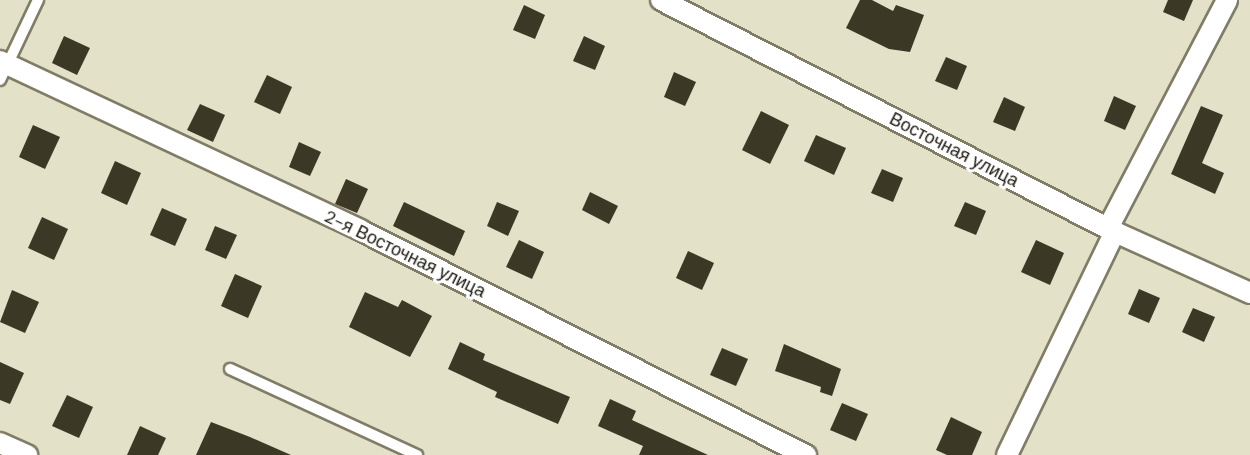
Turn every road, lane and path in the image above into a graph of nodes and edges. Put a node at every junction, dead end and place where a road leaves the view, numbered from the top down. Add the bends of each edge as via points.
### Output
1 (38, 0) edge
2 (661, 0) edge
3 (1227, 0) edge
4 (2, 69) edge
5 (1111, 230) junction
6 (1250, 293) edge
7 (230, 369) dead end
8 (0, 443) edge
9 (27, 455) edge
10 (417, 455) edge
11 (806, 455) edge
12 (1007, 455) edge

1 - 4 lane
2 - 5 street, Восточная улица
3 - 5 street
4 - 11 street, 2-я Восточная улица via 360,230
5 - 6 street, Восточная улица
5 - 12 street
7 - 10 lane
8 - 9 street

